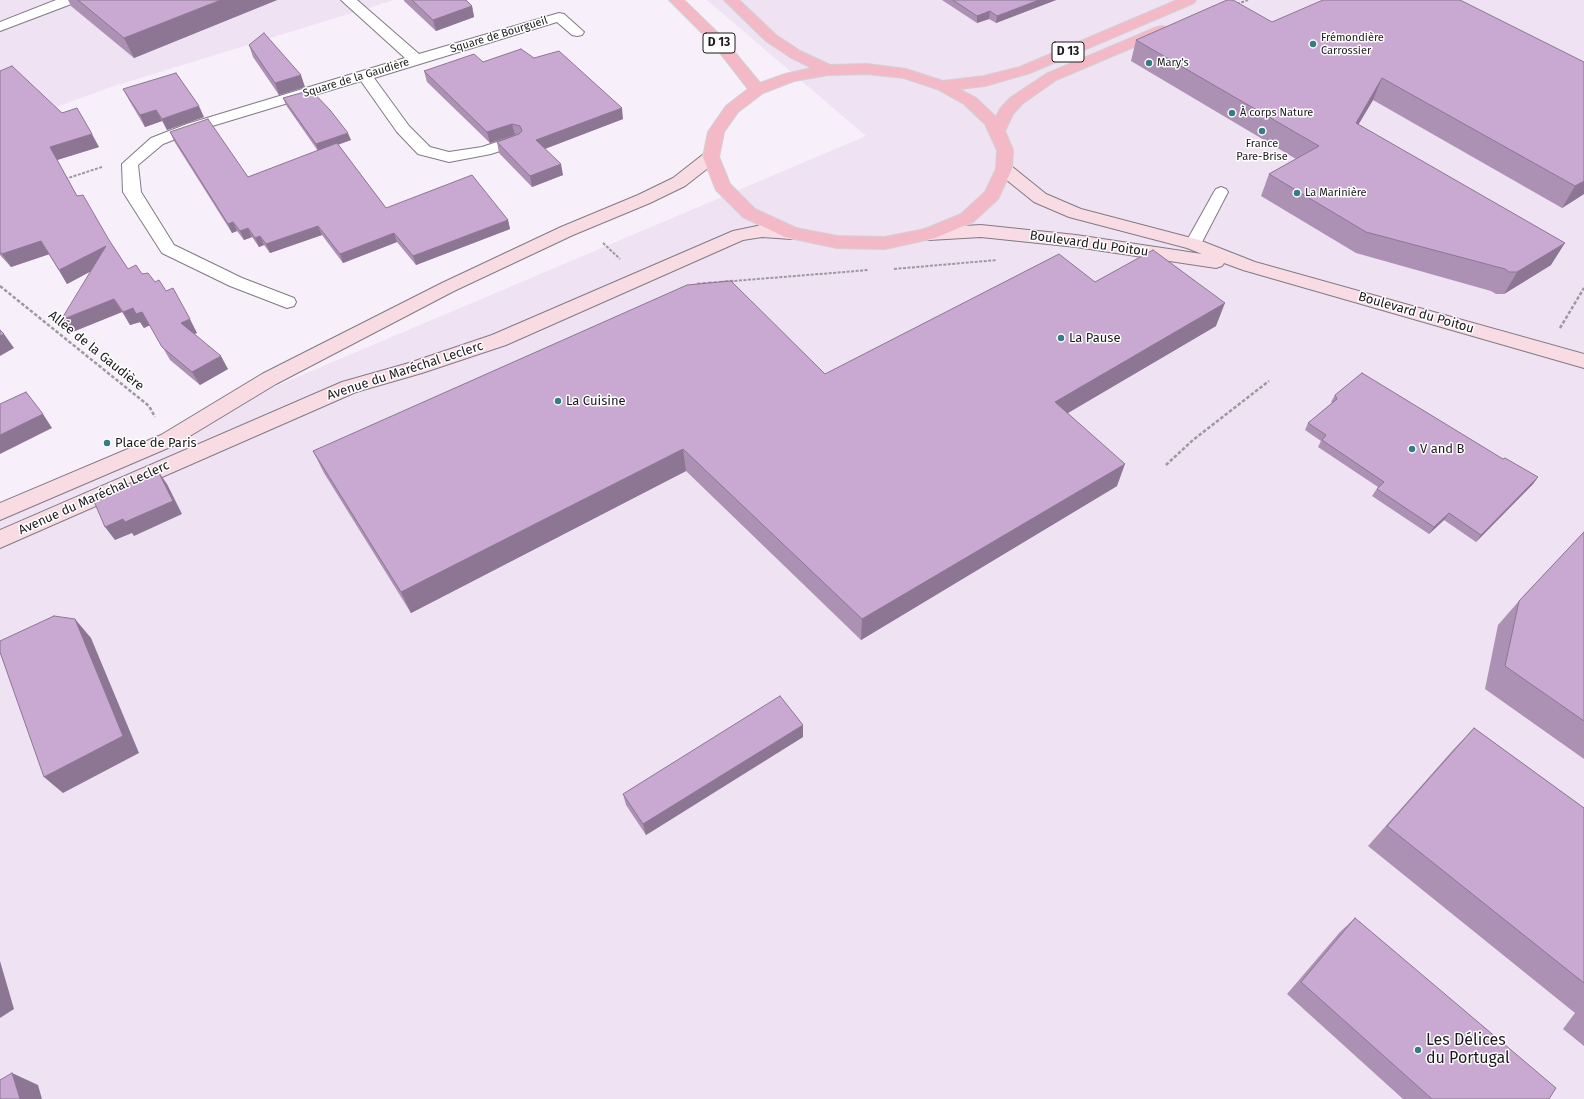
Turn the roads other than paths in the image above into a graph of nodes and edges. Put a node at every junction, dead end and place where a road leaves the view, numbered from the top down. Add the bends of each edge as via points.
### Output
1 (69, 0) edge
2 (348, 0) edge
3 (676, 0) edge
4 (731, 0) edge
5 (1189, 0) edge
6 (1175, 24) edge
7 (0, 27) edge
8 (577, 32) dead end
9 (416, 60) junction
10 (828, 70) junction
11 (364, 75) junction
12 (942, 86) junction
13 (757, 90) junction
14 (997, 131) junction
15 (515, 142) edge
16 (711, 157) junction
17 (1004, 169) junction
18 (1221, 192) dead end
19 (791, 233) junction
20 (929, 234) junction
21 (1193, 244) junction
22 (1249, 266) junction
23 (287, 302) dead end
24 (1584, 361) edge
25 (0, 512) edge
26 (0, 538) edge

1 - 7 street
2 - 9 street
3 - 13 main road, D 13 via 718,41
4 - 10 main road via 771,38
5 - 12 main road, D 13 via 1025,70 985,81
6 - 14 main road, D 13 via 1051,77 1016,100 1006,112
8 - 9 street, Square de Bourgueil via 560,17
9 - 11 street, Square de la Gaudière
10 - 12 main road via 867,69 906,74
10 - 13 main road via 790,77
11 - 15 street via 403,129 424,151 449,157 485,151
11 - 23 street, Square de la Gaudière via 193,126 157,141 130,164 132,192 168,249 236,282
12 - 14 main road via 970,102 991,121
13 - 16 main road via 732,109 716,132
14 - 17 main road via 1005,150
16 - 19 main road via 722,186 744,208
16 - 25 main road, Avenue du Maréchal Leclerc via 679,182 448,287 269,379 168,440
17 - 20 main road via 992,195 967,218
17 - 21 main road, Boulevard du Poitou via 1040,198 1075,213
18 - 21 lane
19 - 20 main road via 837,242 885,243
19 - 26 main road, Avenue du Maréchal Leclerc via 762,231 739,235 498,340 349,387
20 - 22 main road, Boulevard du Poitou via 981,231 1015,234
21 - 22 main road, Boulevard du Poitou
22 - 24 main road, Boulevard du Poitou

